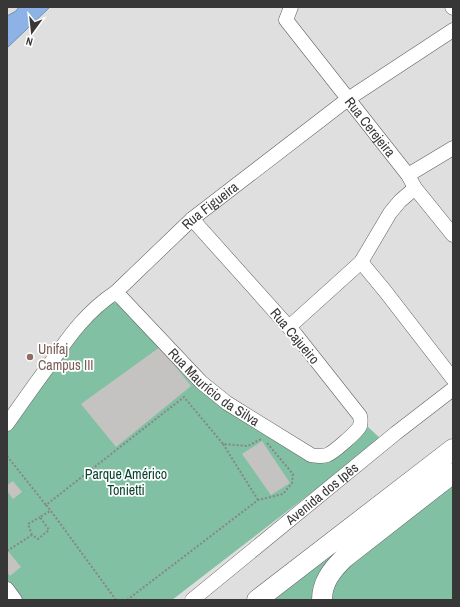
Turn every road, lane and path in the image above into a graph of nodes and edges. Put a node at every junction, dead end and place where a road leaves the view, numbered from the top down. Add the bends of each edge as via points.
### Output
1 (289, 13) edge
2 (453, 30) edge
3 (348, 99) junction
4 (453, 148) edge
5 (408, 175) junction
6 (415, 188) junction
7 (192, 219) junction
8 (453, 236) edge
9 (361, 262) junction
10 (116, 292) junction
11 (289, 327) junction
12 (453, 379) edge
13 (453, 389) edge
14 (7, 424) edge
15 (223, 444) junction
16 (453, 449) edge
17 (328, 454) joint
18 (7, 456) edge
19 (453, 473) edge
20 (258, 500) junction
21 (46, 505) junction
22 (51, 511) junction
23 (40, 517) junction
24 (32, 535) junction
25 (7, 551) edge
26 (7, 589) edge
27 (15, 600) edge
28 (116, 600) edge
29 (126, 600) edge
30 (192, 600) edge
31 (258, 600) edge
32 (322, 600) edge

1 - 3 street, Rua Cerejeira
2 - 3 street, Rua Figueira
3 - 5 street, Rua Cerejeira
3 - 7 street, Rua Figueira
4 - 5 street
5 - 6 street, Rua Cerejeira
6 - 8 street, Rua Cerejeira
6 - 9 street via 390,213
7 - 10 street, Rua Figueira
7 - 11 street, Rua Cajueiro
9 - 11 street
9 - 12 street
10 - 14 street, Rua Figueira via 103,300 74,330
10 - 17 street, Rua Maurício da Silva via 201,382 227,403 311,454
11 - 17 street, Rua Cajueiro via 360,416 361,422 354,433
13 - 30 street, Avenida dos Ipês
15 - 20 path
15 - 20 path via 248,446 263,438 293,474 292,483 283,494
15 - 21 path via 184,397
16 - 31 highway
18 - 21 path
19 - 32 highway via 344,558 325,583
20 - 29 path
21 - 22 path
22 - 23 path
22 - 28 path
23 - 24 path via 28,524
23 - 24 path via 49,530 38,539
24 - 25 path
26 - 27 street

